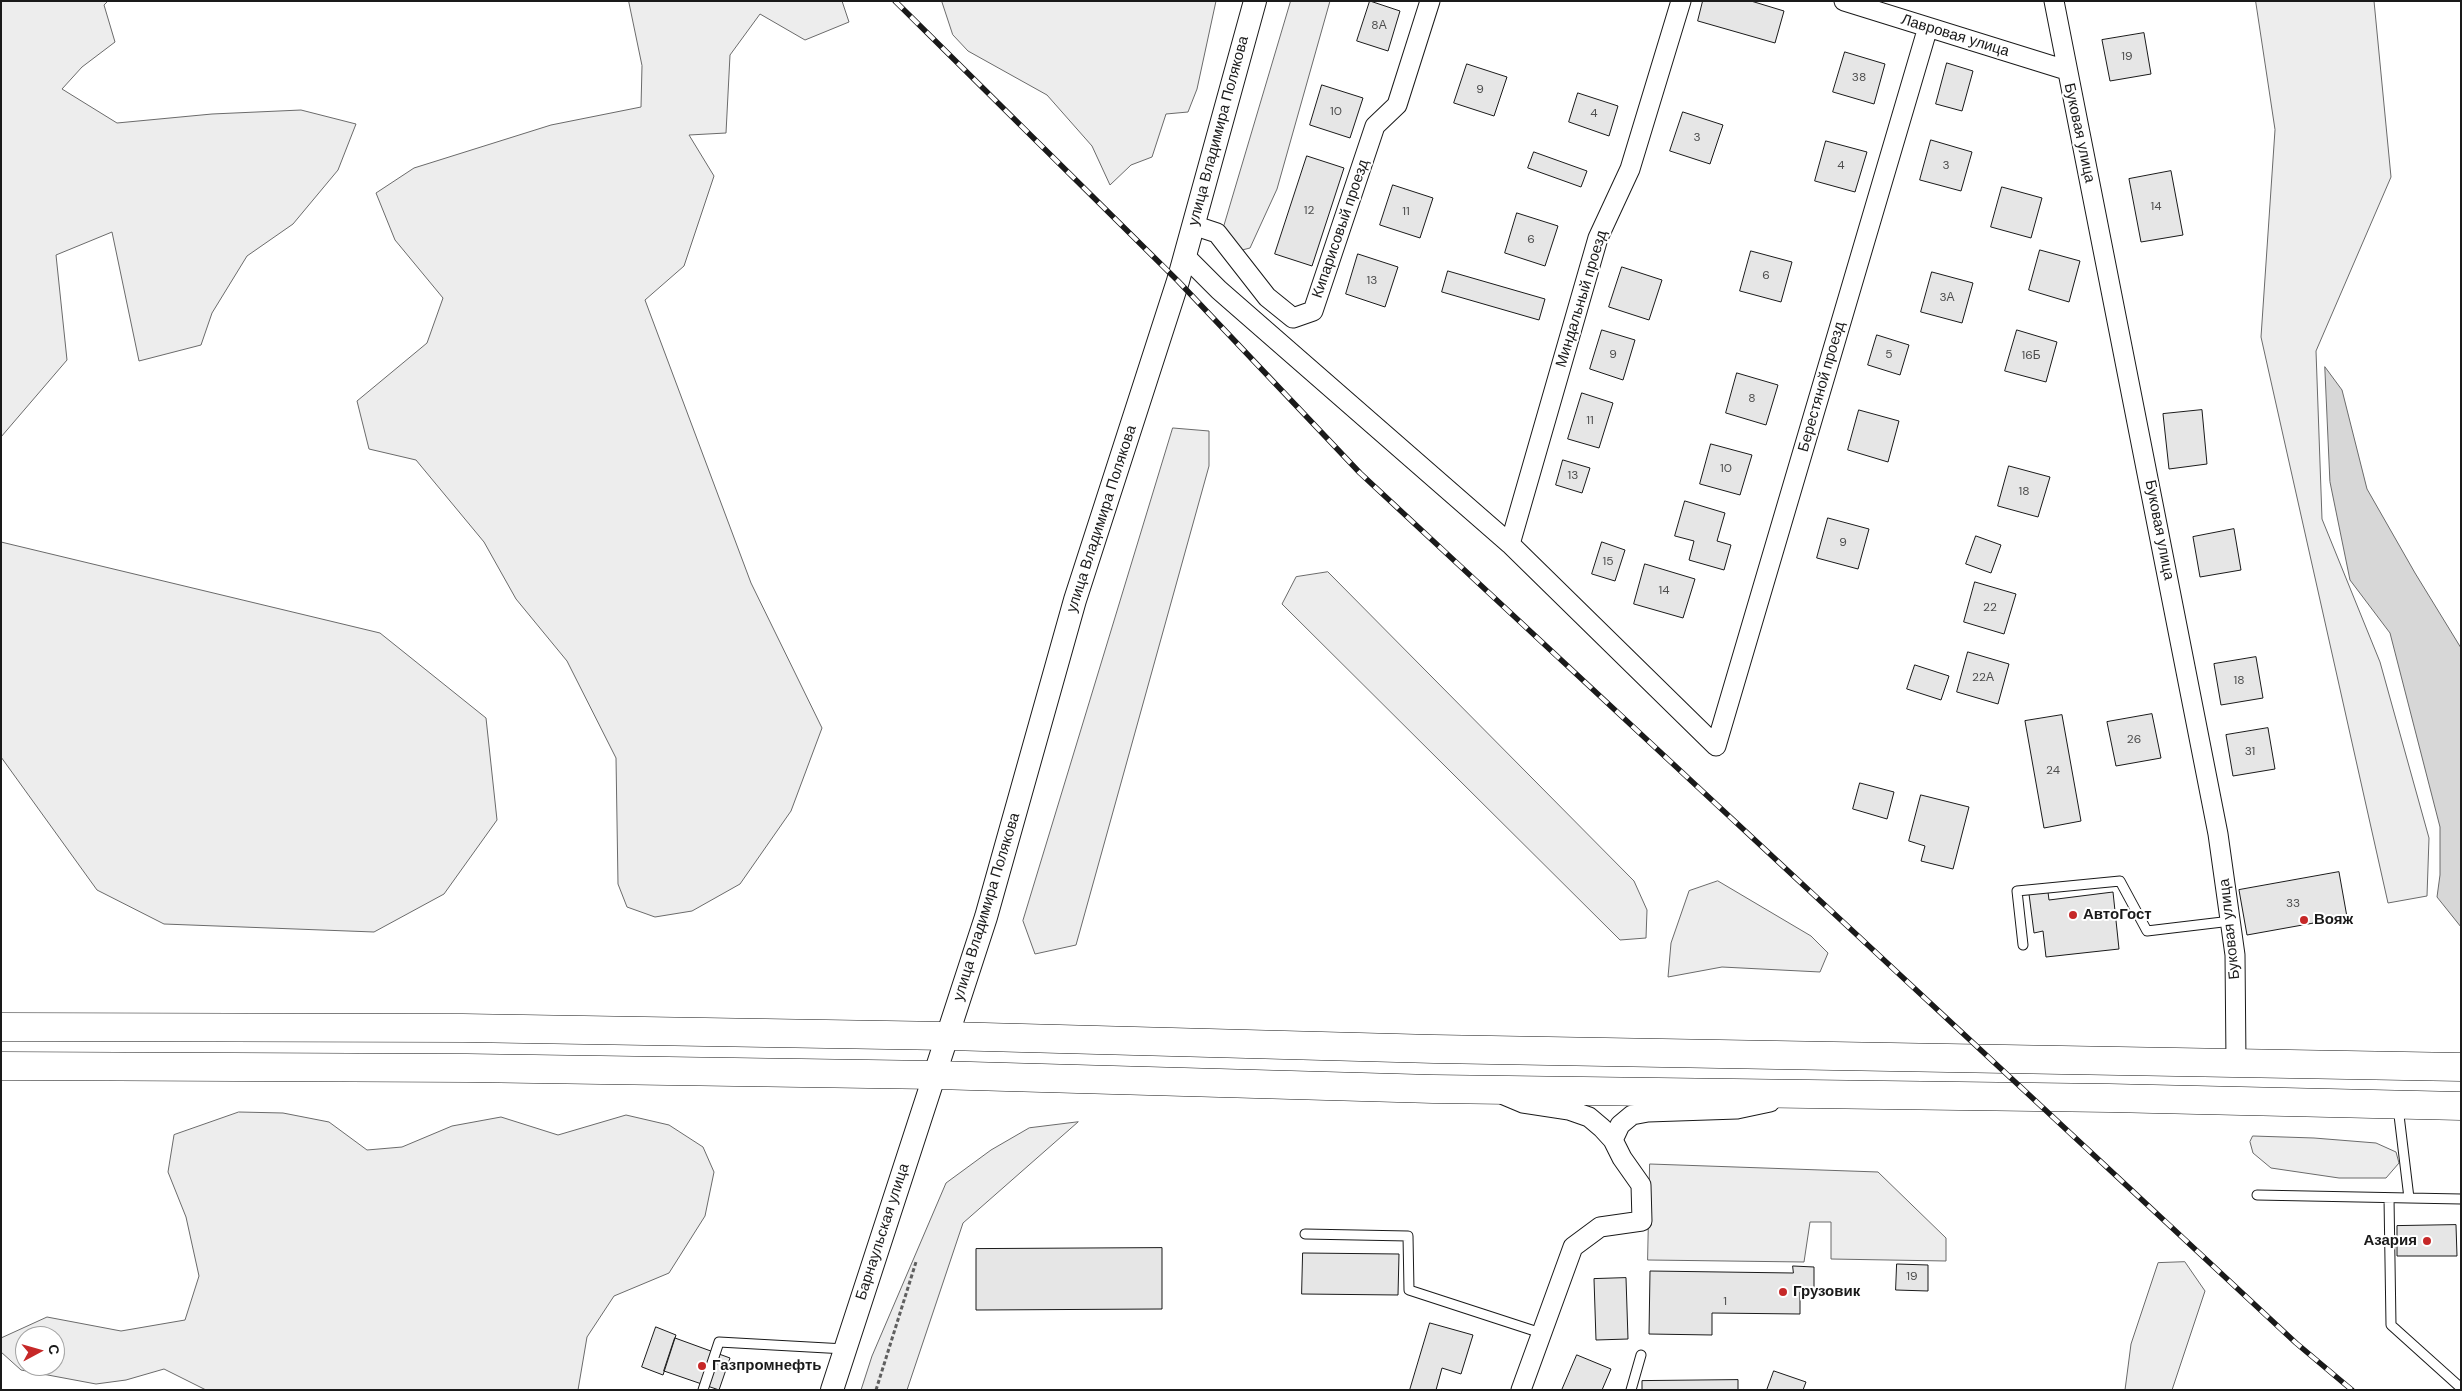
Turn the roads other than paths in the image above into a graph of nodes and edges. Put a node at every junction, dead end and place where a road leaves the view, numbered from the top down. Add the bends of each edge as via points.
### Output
1 (1255, 1) edge
2 (1430, 1) edge
3 (1681, 1) edge
4 (1844, 1) edge
5 (2054, 1) edge
6 (1928, 27) junction
7 (2066, 70) junction
8 (1194, 225) junction
9 (1185, 256) junction
10 (1510, 544) junction
11 (2231, 921) junction
12 (2023, 945) dead end
13 (1, 1027) edge
14 (947, 1036) junction
15 (2236, 1062) junction
16 (1, 1066) edge
17 (2461, 1067) edge
18 (935, 1075) junction
19 (1488, 1088) junction
20 (1811, 1094) junction
21 (2398, 1105) junction
22 (2461, 1106) edge
23 (1613, 1140) junction
24 (2257, 1195) dead end
25 (2388, 1198) junction
26 (2409, 1198) junction
27 (2461, 1200) edge
28 (1305, 1234) dead end
29 (1541, 1333) junction
30 (845, 1349) junction
31 (1640, 1355) dead end
32 (2461, 1388) edge
33 (702, 1390) edge
34 (832, 1390) edge
35 (1521, 1390) edge
36 (1631, 1390) edge

1 - 8 street, улица Владимира Полякова
2 - 8 street, Кипарисовый проезд via 1397,105 1375,126 1313,311 1292,318 1267,297 1217,233
3 - 10 street, Миндальный проезд via 1630,169 1598,238
4 - 6 street, Лавровая улица
5 - 7 street, Буковая улица
6 - 7 street, Лавровая улица
6 - 10 street, Берестяной проезд via 1716,746
7 - 11 street, Буковая улица via 2213,805
8 - 9 street, улица Владимира Полякова
9 - 10 street via 1219,290
9 - 14 street, улица Владимира Полякова via 1075,600 986,917
11 - 12 lane via 2147,931 2120,881 2017,891
11 - 15 street, Буковая улица via 2236,955
13 - 14 highway via 462,1028
14 - 15 highway via 1434,1049
14 - 18 street, улица Владимира Полякова
15 - 17 highway
16 - 18 highway
18 - 19 highway
18 - 30 street, Барнаульская улица
19 - 20 highway
19 - 23 street via 1523,1103 1569,1110 1589,1117
20 - 21 highway
20 - 23 street via 1737,1109 1632,1115 1620,1125
21 - 22 highway
21 - 26 lane
23 - 29 street via 1641,1185 1642,1220 1600,1226 1572,1247
24 - 25 lane
25 - 26 lane
25 - 32 lane via 2391,1325
26 - 27 lane
28 - 29 lane via 1408,1236 1409,1290
29 - 35 street
30 - 33 lane via 718,1342
30 - 34 street, Барнаульская улица
31 - 36 lane

